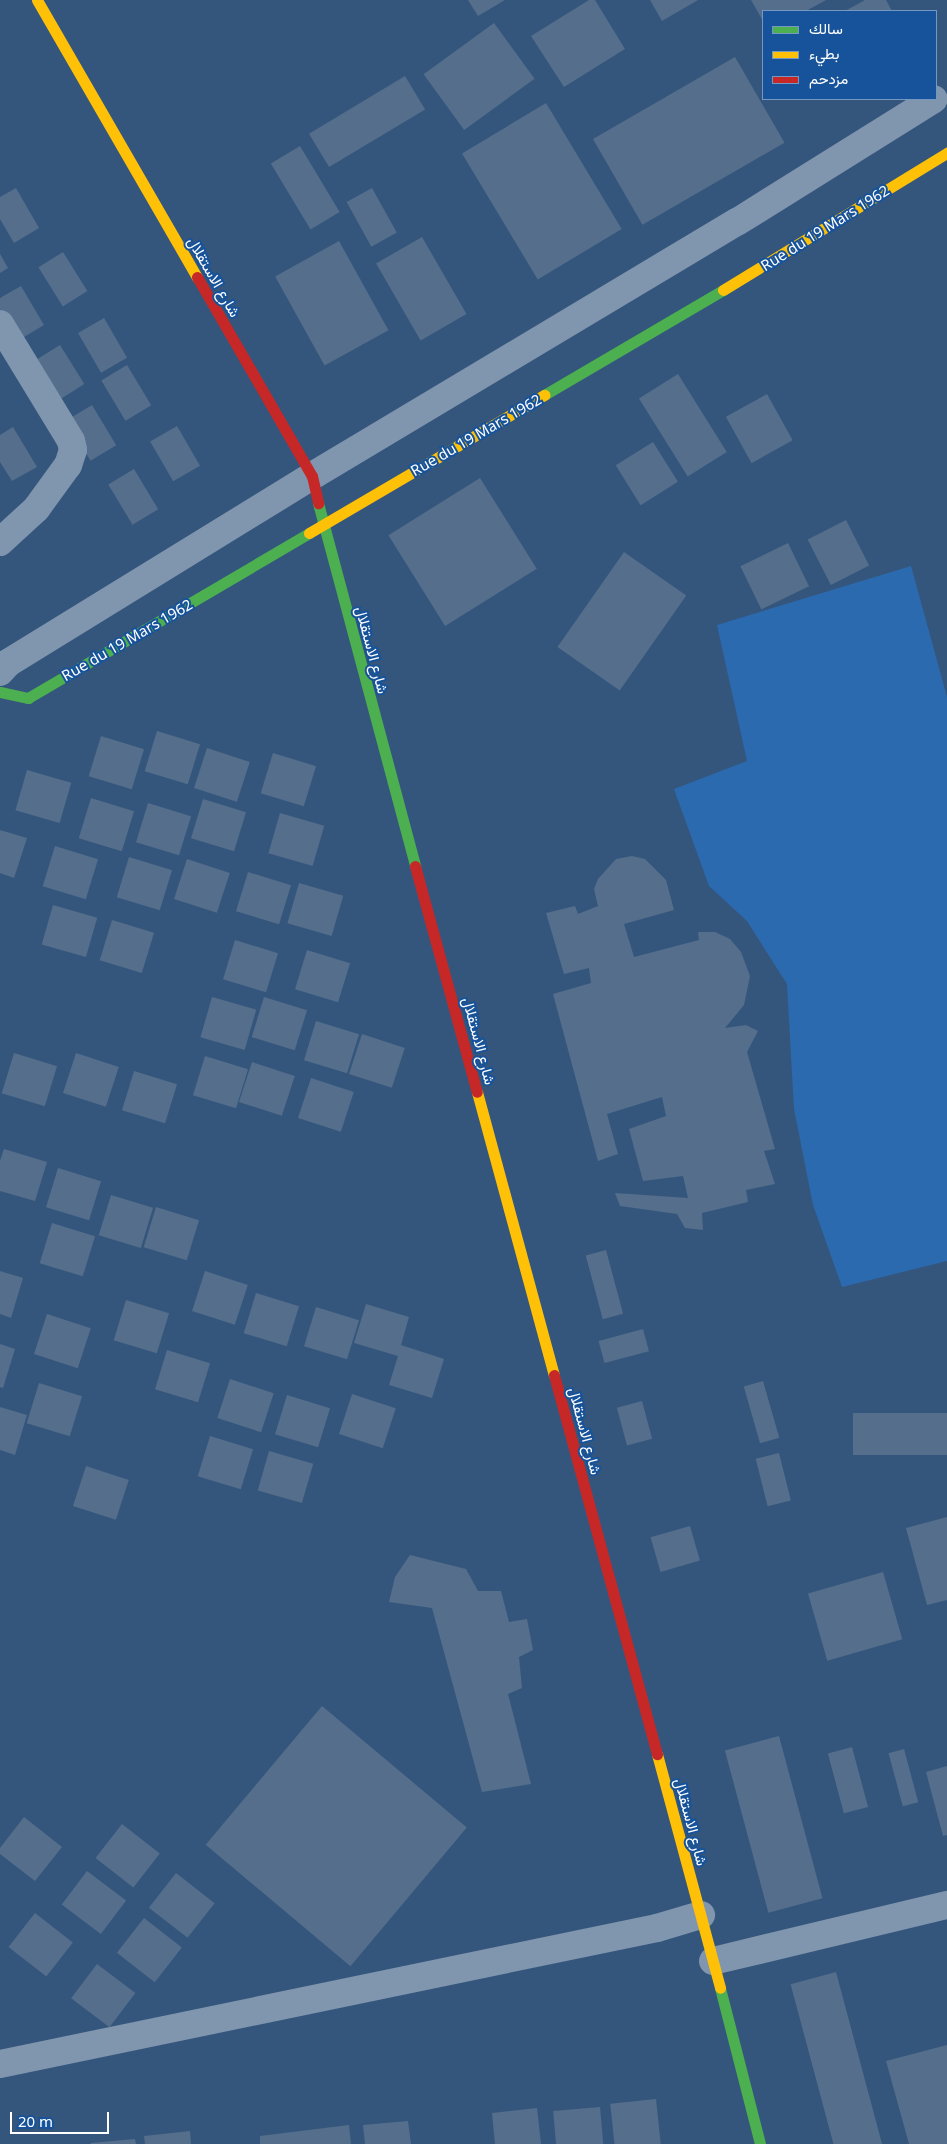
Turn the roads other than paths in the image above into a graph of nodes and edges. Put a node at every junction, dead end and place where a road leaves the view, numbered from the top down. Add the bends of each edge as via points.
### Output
1 (37, 0) edge
2 (932, 100) edge
3 (947, 153) edge
4 (0, 324) edge
5 (312, 476) junction
6 (323, 526) junction
7 (0, 542) edge
8 (3, 660) edge
9 (0, 692) edge
10 (28, 698) junction
11 (947, 1905) edge
12 (701, 1915) junction
13 (713, 1961) junction
14 (0, 2064) edge
15 (760, 2144) edge

1 - 5 street, شارع الاستقلال
2 - 5 street via 737,222
3 - 6 street, Rue du 19 Mars 1962 via 754,272
4 - 7 street via 71,441 73,450 68,465 36,509
5 - 6 street, شارع الاستقلال
5 - 8 street
6 - 10 street, Rue du 19 Mars 1962
6 - 12 street, شارع الاستقلال
8 - 10 street
9 - 10 street
11 - 13 street
12 - 13 street, شارع الاستقلال
12 - 14 street via 657,1928
13 - 15 street, شارع الاستقلال

